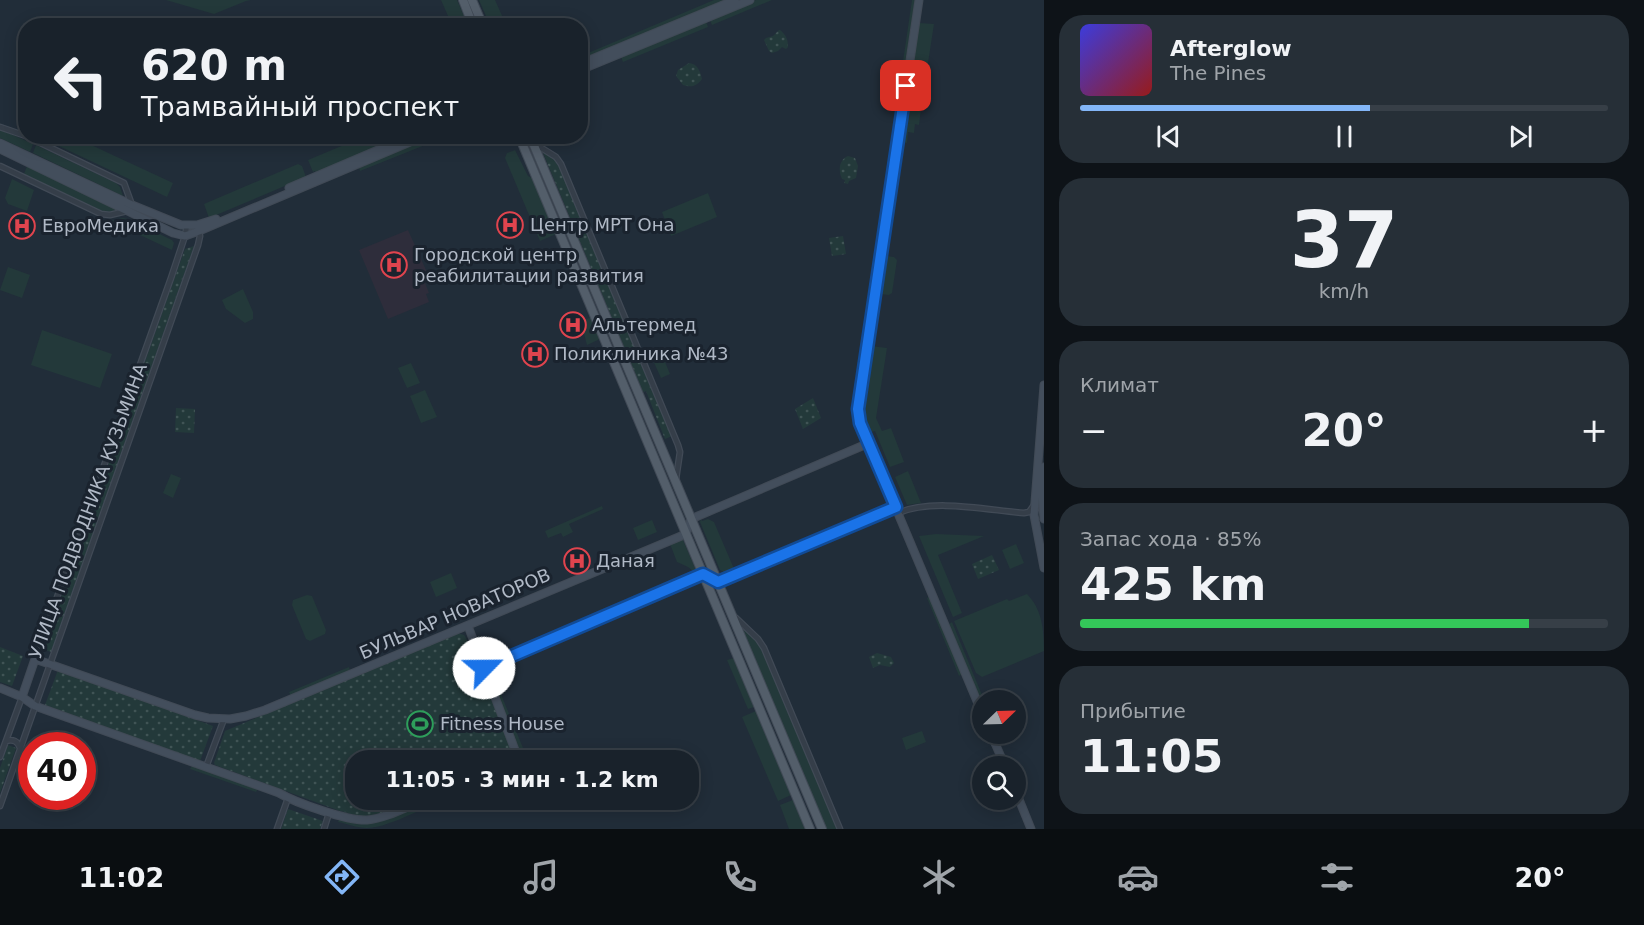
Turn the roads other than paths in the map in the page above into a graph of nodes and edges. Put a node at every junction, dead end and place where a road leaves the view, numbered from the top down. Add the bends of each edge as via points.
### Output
1 (462, 0) edge
2 (472, 0) edge
3 (735, 0) edge
4 (750, 0) edge
5 (918, 0) edge
6 (470, 18) edge
7 (480, 18) edge
8 (588, 61) edge
9 (588, 67) edge
10 (0, 127) edge
11 (18, 133) edge
12 (0, 143) edge
13 (43, 144) edge
14 (392, 144) edge
15 (404, 144) edge
16 (522, 144) edge
17 (533, 144) edge
18 (536, 144) edge
19 (0, 150) edge
20 (0, 166) edge
21 (131, 208) junction
22 (187, 225) junction
23 (198, 228) junction
24 (185, 236) junction
25 (1044, 385) edge
26 (869, 443) junction
27 (1044, 467) edge
28 (675, 483) junction
29 (1034, 505) junction
30 (897, 510) junction
31 (1024, 513) junction
32 (691, 519) junction
33 (1044, 519) edge
34 (1034, 523) junction
35 (695, 530) junction
36 (686, 534) junction
37 (1044, 568) edge
38 (712, 570) junction
39 (703, 574) junction
40 (718, 582) junction
41 (731, 613) junction
42 (468, 626) junction
43 (35, 659) junction
44 (50, 664) junction
45 (484, 668) junction
46 (0, 688) edge
47 (972, 690) edge
48 (22, 697) junction
49 (35, 706) junction
50 (224, 719) junction
51 (26, 732) edge
52 (5, 741) junction
53 (18, 743) edge
54 (515, 750) edge
55 (18, 754) edge
56 (0, 757) edge
57 (206, 767) junction
58 (288, 798) junction
59 (0, 806) edge
60 (399, 810) edge
61 (1023, 810) edge
62 (329, 813) junction
63 (277, 829) edge
64 (324, 829) edge
65 (810, 829) edge
66 (822, 829) edge
67 (840, 829) edge
68 (1031, 829) edge

1 - 6 main road
2 - 7 main road
3 - 8 street
4 - 9 street
5 - 26 street via 858,403 858,416
10 - 11 street
12 - 21 street
13 - 21 street via 124,183
14 - 23 street
15 - 23 street
16 - 36 main road
17 - 28 main road
18 - 28 street via 559,161 678,445
19 - 21 street
20 - 21 street via 101,214
21 - 22 street
21 - 24 street
22 - 23 street
22 - 24 street, УЛИЦА ПОДВОДНИКА КУЗЬМИНА
23 - 24 street
23 - 44 street, УЛИЦА ПОДВОДНИКА КУЗЬМИНА via 198,244
24 - 43 street, УЛИЦА ПОДВОДНИКА КУЗЬМИНА
25 - 29 street
26 - 30 street
26 - 32 street
27 - 33 street
28 - 32 main road
29 - 31 street
29 - 34 street
30 - 31 street via 938,505
30 - 40 street
30 - 47 street
31 - 34 street
32 - 35 main road
32 - 36 street
34 - 37 street
35 - 36 main road
35 - 38 main road
36 - 39 main road
36 - 42 street, БУЛЬВАР НОВАТОРОВ
38 - 39 main road
38 - 40 main road
39 - 40 street
39 - 45 street
39 - 65 main road
40 - 41 main road
41 - 66 main road
41 - 67 street via 764,648
42 - 45 street
42 - 50 street, БУЛЬВАР НОВАТОРОВ via 266,710
43 - 44 street, БУЛЬВАР НОВАТОРОВ
43 - 48 street, УЛИЦА ПОДВОДНИКА КУЗЬМИНА
44 - 49 street, УЛИЦА ПОДВОДНИКА КУЗЬМИНА
44 - 50 street, БУЛЬВАР НОВАТОРОВ via 182,711
45 - 54 street
46 - 48 street
48 - 49 street
48 - 52 street, УЛИЦА ПОДВОДНИКА КУЗЬМИНА
49 - 51 street, УЛИЦА ПОДВОДНИКА КУЗЬМИНА
49 - 57 street
50 - 57 street
52 - 53 street
52 - 56 street, УЛИЦА ПОДВОДНИКА КУЗЬМИНА
55 - 59 street, УЛИЦА ПОДВОДНИКА КУЗЬМИНА
57 - 58 street
58 - 62 street
58 - 63 street
60 - 62 street via 367,820
61 - 68 street
62 - 64 street

